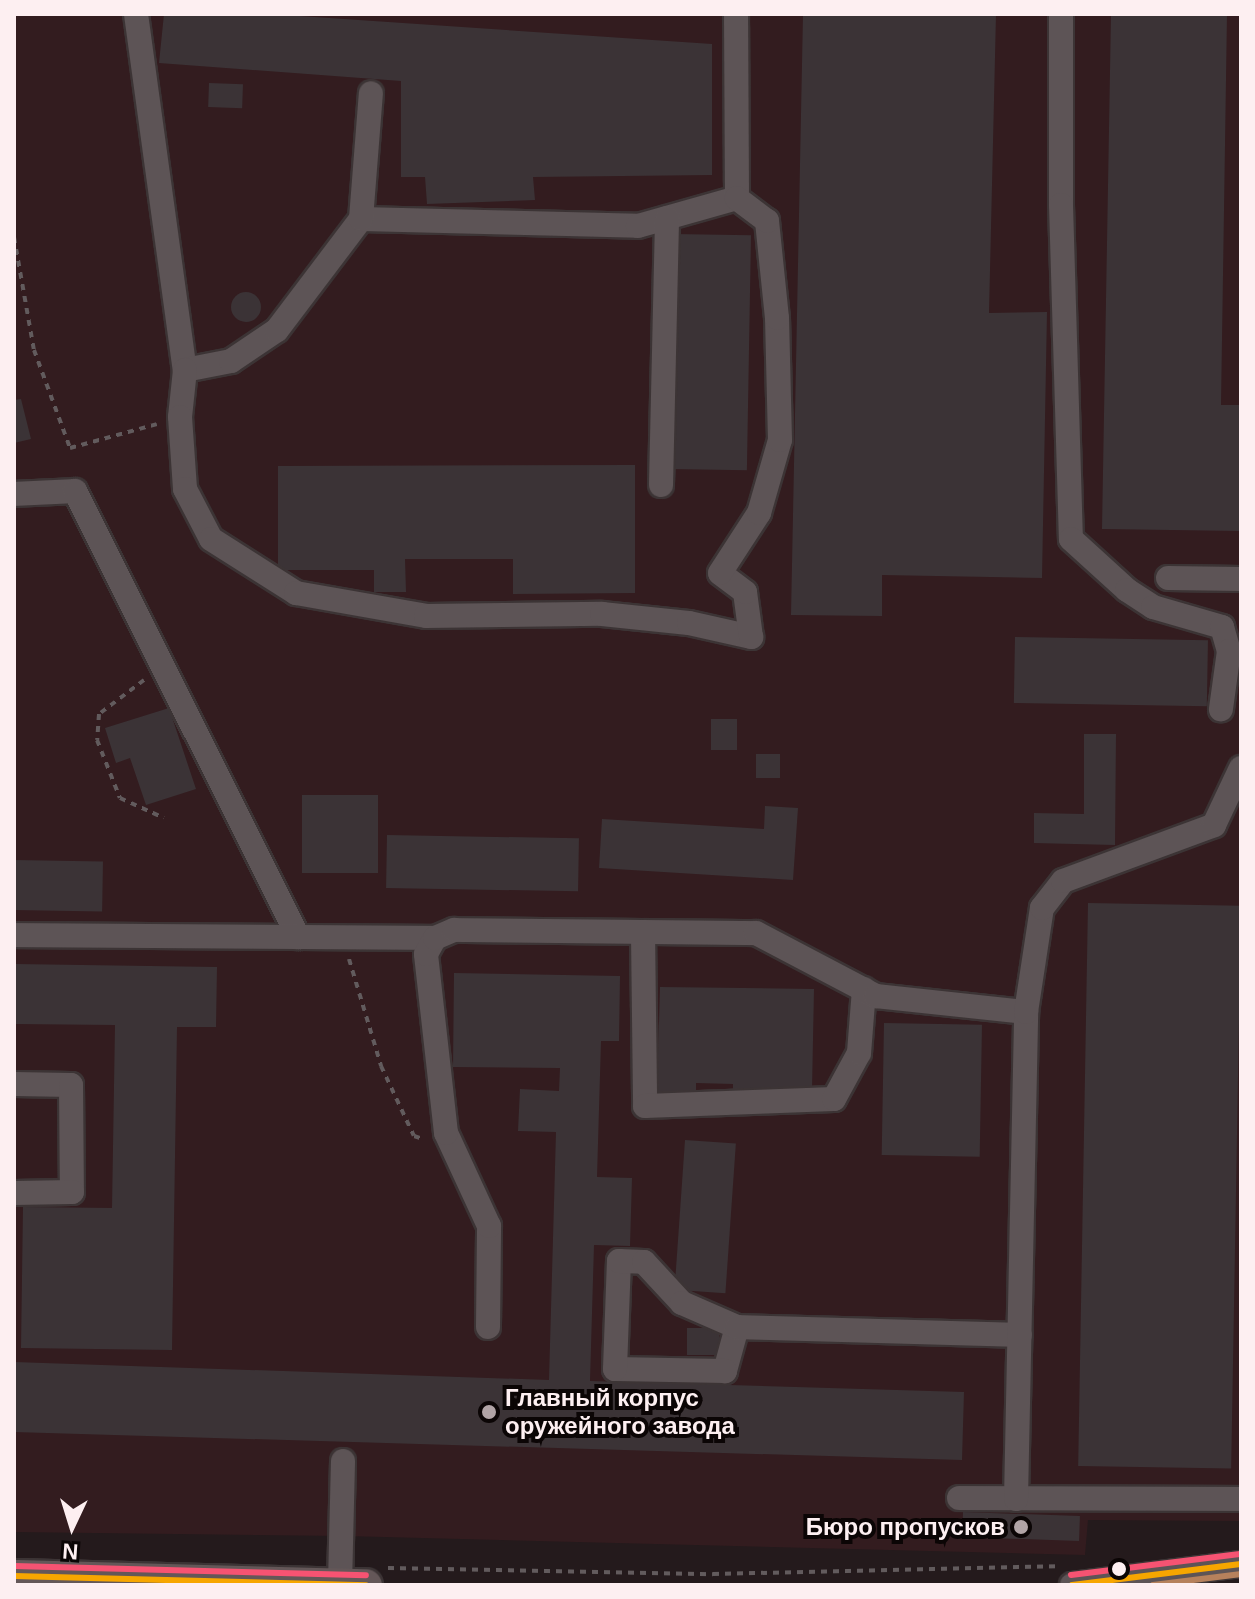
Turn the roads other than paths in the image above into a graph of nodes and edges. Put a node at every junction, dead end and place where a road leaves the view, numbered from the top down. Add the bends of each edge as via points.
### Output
1 (136, 14) edge
2 (736, 14) edge
3 (1061, 14) edge
4 (371, 93) dead end
5 (737, 198) junction
6 (667, 218) junction
7 (361, 219) junction
8 (185, 370) junction
9 (661, 485) dead end
10 (14, 494) edge
11 (1168, 578) dead end
12 (1241, 579) edge
13 (1221, 709) dead end
14 (1241, 768) edge
15 (643, 932) junction
16 (14, 935) edge
17 (298, 937) junction
18 (435, 938) junction
19 (864, 989) junction
20 (1026, 1012) junction
21 (14, 1084) edge
22 (14, 1193) edge
23 (488, 1327) dead end
24 (737, 1327) junction
25 (1020, 1335) junction
26 (343, 1461) dead end
27 (959, 1498) dead end
28 (1016, 1499) junction
29 (1241, 1499) edge
30 (1241, 1564) edge
31 (1068, 1575) edge
32 (14, 1576) edge
33 (377, 1577) edge
34 (198, 1583) edge
35 (340, 1584) edge

1 - 8 street
2 - 5 street
3 - 13 street via 1071,539 1153,607 1222,627 1229,651
4 - 7 street
5 - 6 street
5 - 8 street via 767,221 777,318 780,440 759,513 720,573 745,592 751,637 689,623 602,614 426,616 296,593 211,539 185,489 180,417
6 - 7 street via 638,226
6 - 9 street
7 - 8 street via 277,330 231,361
10 - 17 street via 75,491
11 - 12 street
14 - 20 street via 1214,825 1063,881 1042,908
15 - 18 street via 454,930
15 - 19 street via 756,933
15 - 19 street via 645,1106 834,1099 859,1053
16 - 17 street
17 - 18 street
18 - 23 street via 426,954 446,1133 489,1226
19 - 20 street via 876,996
20 - 25 street
21 - 22 street via 71,1085 72,1192
24 - 24 street via 682,1303 644,1262 619,1261 615,1369 725,1371
24 - 25 street
25 - 28 street
26 - 35 street
27 - 28 street
28 - 29 street
30 - 31 street
32 - 34 main road
33 - 35 main road
34 - 35 main road

